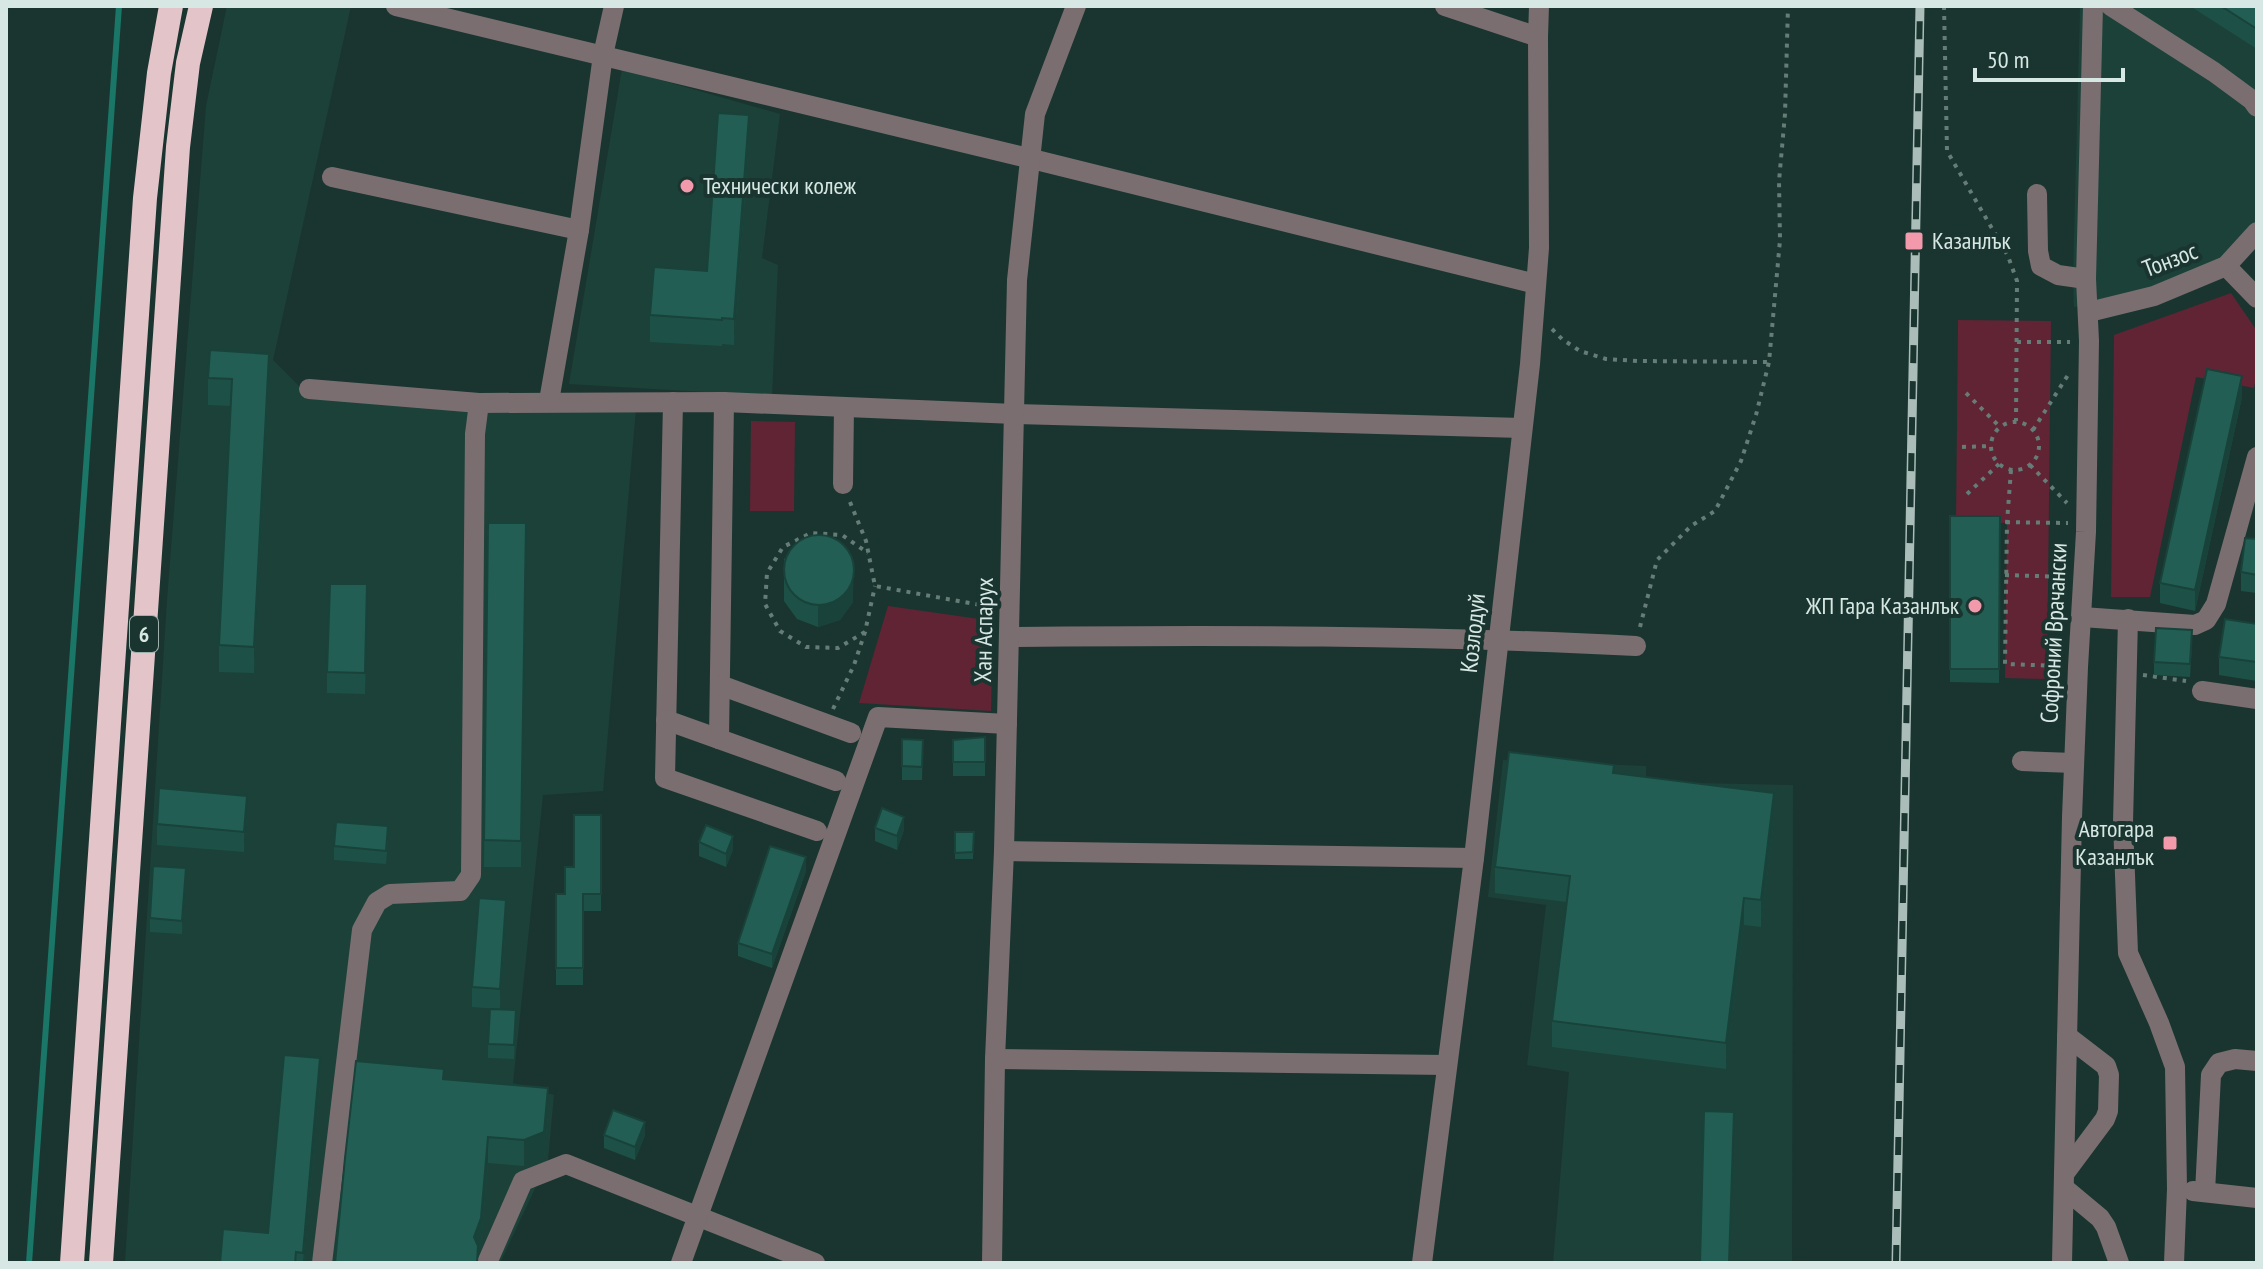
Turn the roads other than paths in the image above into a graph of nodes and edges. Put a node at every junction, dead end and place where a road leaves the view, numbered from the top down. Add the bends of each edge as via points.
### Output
1 (171, 6) edge
2 (201, 6) edge
3 (396, 6) edge
4 (614, 6) edge
5 (1076, 6) edge
6 (1445, 6) edge
7 (1539, 6) edge
8 (2093, 6) edge
9 (2111, 6) edge
10 (1538, 37) junction
11 (603, 55) junction
12 (2257, 107) edge
13 (1028, 158) junction
14 (332, 177) dead end
15 (2037, 194) dead end
16 (579, 230) junction
17 (2257, 232) edge
18 (2226, 266) junction
19 (2086, 279) junction
20 (1536, 284) junction
21 (2257, 298) edge
22 (2089, 312) junction
23 (309, 389) dead end
24 (549, 401) junction
25 (673, 402) junction
26 (724, 402) junction
27 (479, 403) junction
28 (844, 407) junction
29 (1015, 414) junction
30 (1522, 428) junction
31 (2257, 457) edge
32 (843, 484) road end
33 (2082, 617) junction
34 (2128, 619) junction
35 (1009, 637) junction
36 (1499, 639) junction
37 (1636, 646) road end
38 (720, 685) junction
39 (2194, 686) road end
40 (2257, 699) edge
41 (666, 720) junction
42 (1007, 724) junction
43 (851, 733) dead end
44 (719, 739) junction
45 (2022, 761) dead end
46 (2074, 763) junction
47 (836, 781) dead end
48 (817, 831) dead end
49 (1004, 851) junction
50 (1474, 858) junction
51 (2067, 1036) junction
52 (995, 1059) junction
53 (2257, 1061) edge
54 (1446, 1065) junction
55 (2064, 1181) junction
56 (2177, 1189) junction
57 (2205, 1192) junction
58 (2257, 1198) edge
59 (699, 1218) junction
60 (72, 1263) edge
61 (101, 1263) edge
62 (322, 1263) edge
63 (487, 1263) edge
64 (681, 1263) edge
65 (815, 1263) edge
66 (992, 1263) edge
67 (1422, 1263) edge
68 (2062, 1263) edge
69 (2119, 1263) edge
70 (2174, 1263) edge

1 - 60 highway, 6 via 145,198
2 - 61 highway, 6 via 178,147
3 - 11 street
4 - 11 street
5 - 13 street, Хан Аспарух via 1035,114
6 - 10 street
7 - 10 street, Козлодуй
8 - 19 street, Софроний Врачански
9 - 12 street via 2214,72
10 - 20 street, Козлодуй
11 - 13 street
11 - 16 street
13 - 20 street
13 - 29 street, Хан Аспарух via 1017,280
14 - 16 street
15 - 19 street via 2041,266
16 - 24 street
17 - 18 street
18 - 21 street, Тонзос
18 - 22 street, Тонзос via 2154,296
19 - 22 street, Софроний Врачански
20 - 30 street, Козлодуй
22 - 33 street, Софроний Врачански
23 - 27 street
24 - 25 street
24 - 27 street
25 - 26 street
25 - 41 street
26 - 28 street
26 - 38 street
27 - 62 street via 471,875 460,891 390,894 377,902 362,930
28 - 29 street
28 - 32 street
29 - 30 street
29 - 35 street, Хан Аспарух
30 - 36 street, Козлодуй
31 - 34 street via 2216,604 2206,620 2195,625
33 - 34 street
33 - 46 street, Софроний Врачански
34 - 56 street via 2123,823 2128,953 2175,1067
35 - 36 street
35 - 42 street, Хан Аспарух
36 - 37 street
36 - 50 street, Козлодуй
38 - 43 street
38 - 44 street
39 - 40 street
41 - 44 street
41 - 48 street via 665,778
42 - 49 street, Хан Аспарух
42 - 59 street via 878,717
44 - 47 street
45 - 46 street
46 - 51 street, Софроний Врачански
49 - 50 street
49 - 52 street, Хан Аспарух
50 - 54 street, Козлодуй
51 - 55 street, Софроний Врачански
51 - 55 street via 2106,1066 2109,1075 2105,1119
52 - 54 street
52 - 66 street, Хан Аспарух
53 - 57 street via 2219,1063 2211,1075
54 - 67 street, Козлодуй
55 - 68 street, Софроний Врачански
55 - 69 street via 2100,1218
56 - 57 street
56 - 70 street
57 - 58 street
59 - 63 street via 566,1164 523,1181
59 - 64 street
59 - 65 street

